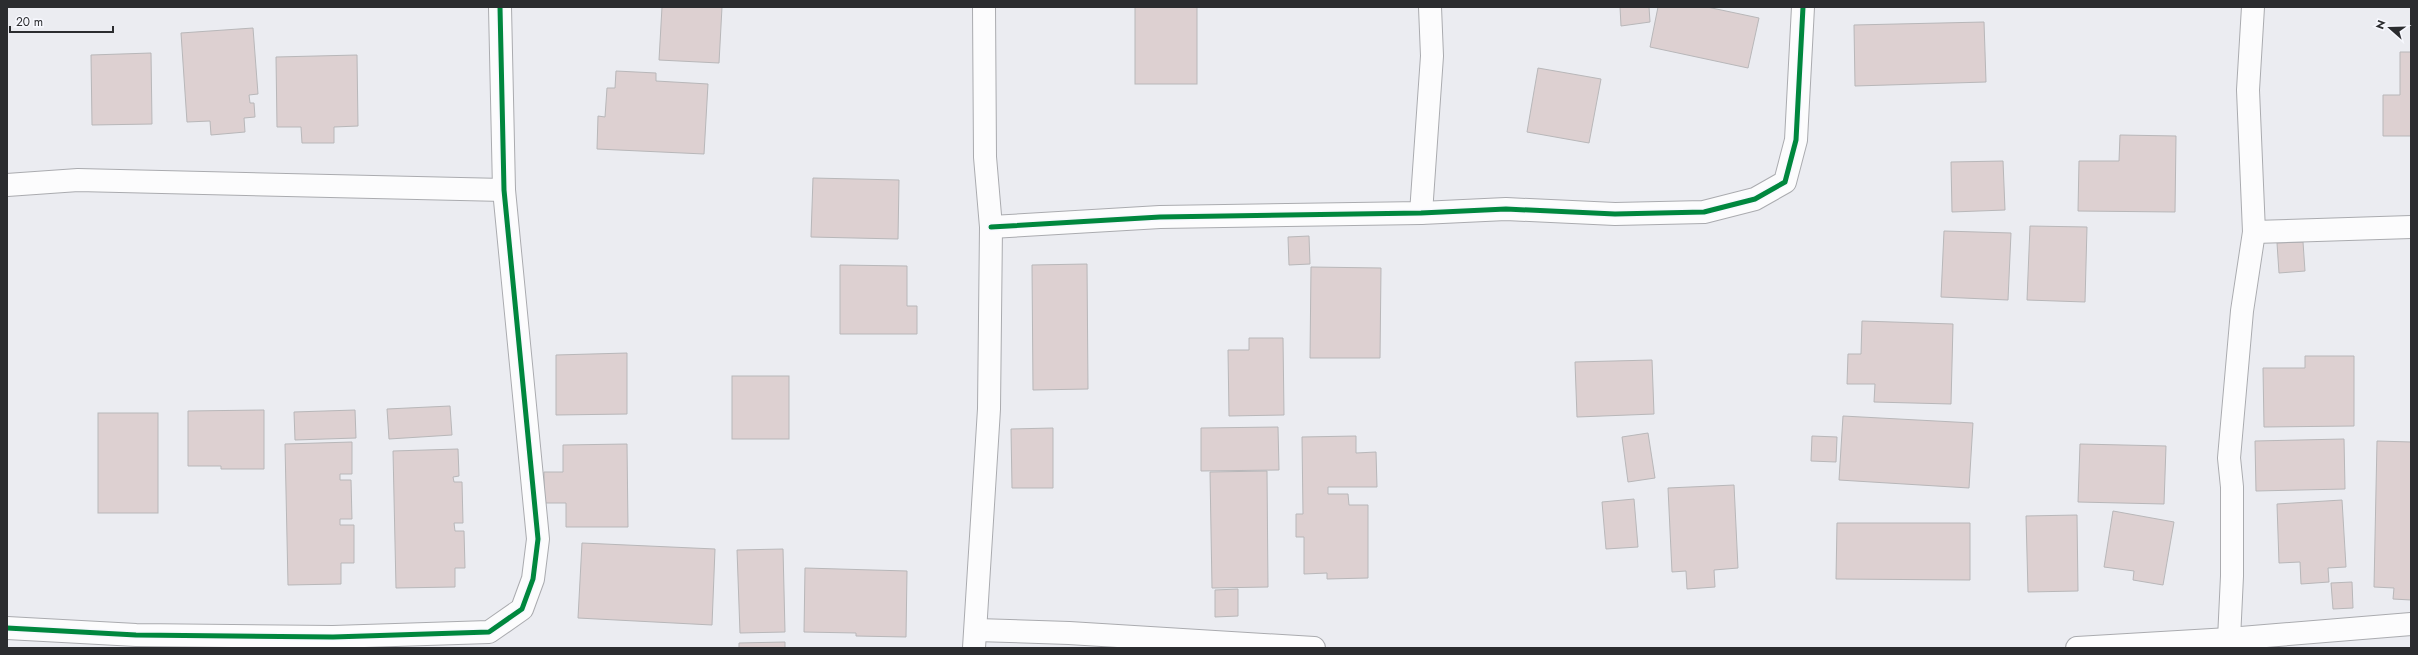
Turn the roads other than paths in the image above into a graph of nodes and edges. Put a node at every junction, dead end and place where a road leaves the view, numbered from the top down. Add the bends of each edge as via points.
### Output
1 (500, 7) edge
2 (984, 7) edge
3 (1430, 7) edge
4 (1803, 7) edge
5 (2253, 7) edge
6 (7, 185) edge
7 (504, 190) junction
8 (1421, 213) junction
9 (991, 227) junction
10 (2411, 227) edge
11 (2254, 232) junction
12 (2411, 624) edge
13 (7, 628) edge
14 (975, 639) edge
15 (2229, 639) junction
16 (491, 640) edge
17 (1314, 648) edge
18 (2077, 648) edge

1 - 7 street
2 - 9 street via 985,156
3 - 8 street via 1432,56
4 - 8 street via 1796,140 1785,182 1755,199 1704,212 1615,214 1506,209
5 - 11 street via 2248,90
6 - 7 street via 78,180
7 - 16 street via 538,539 533,579 522,609
8 - 9 street via 1160,217
9 - 14 street via 989,409
10 - 11 street
11 - 15 street via 2242,311 2229,458 2232,487 2232,576
12 - 15 street
13 - 16 street via 136,635
14 - 17 street via 1069,633
15 - 18 street

